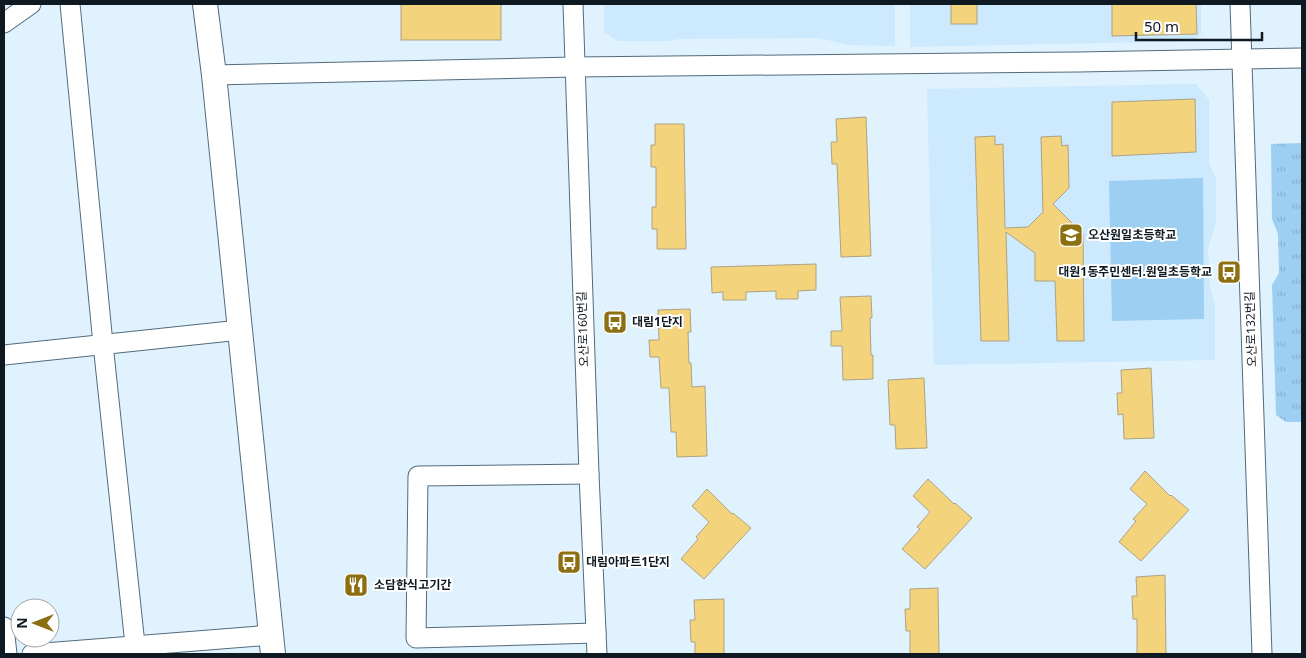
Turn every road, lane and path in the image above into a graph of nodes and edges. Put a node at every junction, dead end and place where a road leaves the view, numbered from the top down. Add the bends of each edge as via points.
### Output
1 (31, 4) edge
2 (70, 4) edge
3 (205, 4) edge
4 (573, 4) edge
5 (1240, 4) edge
6 (4, 23) edge
7 (1302, 58) edge
8 (1242, 59) junction
9 (574, 67) junction
10 (214, 76) junction
11 (240, 330) junction
12 (103, 344) junction
13 (4, 354) edge
14 (589, 474) junction
15 (4, 627) edge
16 (596, 632) junction
17 (272, 644) edge
18 (135, 650) edge
19 (7, 654) edge
20 (32, 654) edge
21 (597, 654) edge
22 (1262, 654) edge

1 - 6 street
2 - 12 street
3 - 10 street
4 - 9 street, 오산로160번길
5 - 8 street, 오산로132번길
7 - 8 street
8 - 9 street
8 - 22 street, 오산로132번길
9 - 10 street
9 - 14 street, 오산로160번길
10 - 11 street
11 - 12 street
11 - 17 street
12 - 13 street
12 - 18 street
14 - 16 street, 오산로160번길
14 - 16 street via 418,476 416,638
15 - 19 street
16 - 21 street, 오산로160번길
17 - 18 street
18 - 20 street

